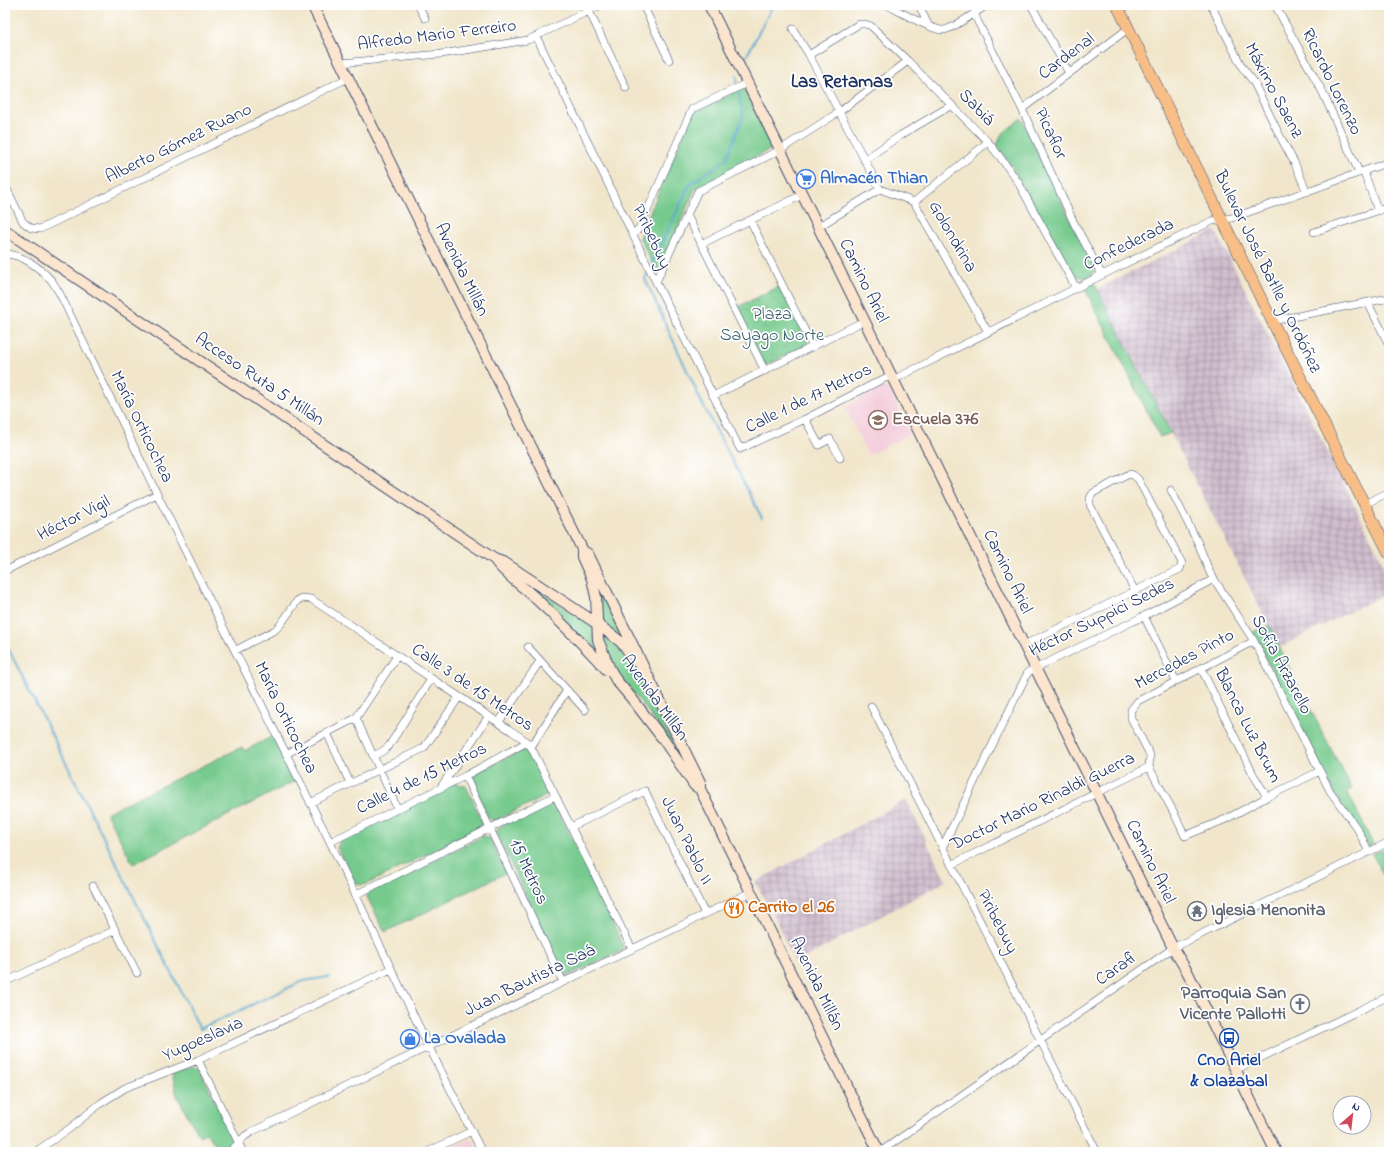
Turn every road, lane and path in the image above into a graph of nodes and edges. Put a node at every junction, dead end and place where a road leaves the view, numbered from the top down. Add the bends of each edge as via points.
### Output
1 (312, 5) edge
2 (418, 5) edge
3 (601, 5) edge
4 (643, 5) edge
5 (709, 5) edge
6 (887, 5) edge
7 (919, 5) edge
8 (974, 5) edge
9 (987, 5) edge
10 (1031, 5) edge
11 (1117, 5) edge
12 (1211, 5) edge
13 (1275, 5) edge
14 (589, 11) junction
15 (974, 13) junction
16 (425, 18) dead end
17 (928, 25) junction
18 (1129, 28) junction
19 (794, 29) dead end
20 (536, 36) junction
21 (810, 55) junction
22 (669, 60) dead end
23 (908, 61) junction
24 (341, 63) junction
25 (1069, 74) junction
26 (348, 78) junction
27 (747, 83) junction
28 (626, 88) dead end
29 (952, 106) junction
30 (1022, 109) junction
31 (839, 112) junction
32 (988, 142) junction
33 (780, 150) junction
34 (864, 160) junction
35 (1389, 162) edge
36 (1361, 172) junction
37 (5, 185) edge
38 (880, 189) junction
39 (1306, 192) junction
40 (802, 195) junction
41 (914, 202) junction
42 (1389, 207) edge
43 (1378, 211) junction
44 (686, 215) junction
45 (750, 220) junction
46 (1222, 220) junction
47 (818, 227) junction
48 (5, 230) edge
49 (1314, 232) dead end
50 (634, 234) junction
51 (701, 244) junction
52 (5, 254) edge
53 (1102, 275) junction
54 (656, 282) junction
55 (1076, 288) junction
56 (1389, 298) edge
57 (1368, 303) junction
58 (864, 321) junction
59 (1272, 321) junction
60 (988, 332) junction
61 (1389, 346) edge
62 (813, 347) junction
63 (765, 371) junction
64 (892, 377) junction
65 (713, 396) junction
66 (805, 419) junction
67 (740, 449) joint
68 (840, 458) dead end
69 (1171, 490) dead end
70 (1389, 492) edge
71 (157, 494) junction
72 (1365, 504) junction
73 (582, 549) junction
74 (1389, 553) edge
75 (494, 559) junction
76 (5, 571) edge
77 (1214, 579) junction
78 (1136, 591) junction
79 (1144, 616) junction
80 (596, 624) junction
81 (1254, 641) junction
82 (1024, 645) junction
83 (528, 648) dead end
84 (236, 650) junction
85 (397, 656) junction
86 (540, 661) junction
87 (1036, 668) junction
88 (1201, 668) junction
89 (646, 673) junction
90 (431, 679) junction
91 (616, 680) junction
92 (1176, 681) junction
93 (567, 690) junction
94 (458, 697) junction
95 (871, 706) dead end
96 (585, 710) dead end
97 (489, 716) junction
98 (356, 718) junction
99 (499, 722) junction
100 (327, 733) junction
101 (529, 744) junction
102 (286, 754) junction
103 (373, 756) junction
104 (1149, 767) junction
105 (380, 770) junction
106 (1320, 771) junction
107 (465, 776) junction
108 (350, 783) junction
109 (441, 787) junction
110 (700, 789) junction
111 (1097, 792) junction
112 (555, 796) junction
113 (1267, 797) junction
114 (310, 803) junction
115 (397, 808) junction
116 (571, 827) junction
117 (490, 828) junction
118 (330, 842) junction
119 (1389, 842) edge
120 (942, 848) junction
121 (1369, 852) junction
122 (951, 864) junction
123 (93, 886) dead end
124 (751, 892) junction
125 (355, 895) junction
126 (705, 914) junction
127 (115, 930) junction
128 (1173, 948) junction
129 (632, 950) junction
130 (391, 969) junction
131 (137, 973) dead end
132 (5, 982) edge
133 (563, 982) junction
134 (1389, 996) edge
135 (1040, 1040) junction
136 (429, 1047) junction
137 (198, 1060) junction
138 (1235, 1070) junction
139 (472, 1131) junction
140 (238, 1142) junction
141 (35, 1152) edge
142 (230, 1152) edge
143 (243, 1152) edge
144 (427, 1152) edge
145 (482, 1152) edge
146 (880, 1152) edge
147 (1097, 1152) edge
148 (1276, 1152) edge

1 - 24 street, Avenida Millán
2 - 16 street
3 - 14 street
4 - 22 street
5 - 27 street, Camino Ariel
6 - 17 street
7 - 17 street
8 - 15 street, Picaflor
9 - 15 street
10 - 25 street
11 - 18 main road, Bulevar José Batlle y Ordóñez
12 - 39 street, Máximo Saenz via 1294,162
13 - 36 street, Ricardo Lorenzo via 1322,91
14 - 20 street
14 - 28 street
15 - 17 street via 945,30
15 - 30 street, Picaflor
18 - 25 street, Cardenal
18 - 46 main road, Bulevar José Batlle y Ordóñez
19 - 21 street
20 - 24 street, Alfredo Mario Ferreiro via 528,40 441,54
20 - 50 street, Piribebuy
21 - 23 street, Sabiá via 859,24 865,24 871,26
21 - 31 street
23 - 29 street, Sabiá
23 - 31 street
24 - 26 street, Avenida Millán
25 - 30 street, Cardenal
26 - 37 street, Alberto Gómez Ruano via 40,230 31,228 24,222
26 - 73 street, Avenida Millán
27 - 33 street, Camino Ariel
27 - 50 street via 692,110 640,227
29 - 32 street, Sabiá
29 - 34 street
30 - 53 street, Picaflor via 1074,222
31 - 33 street
31 - 34 street
32 - 41 street
32 - 55 street, Sabiá via 1018,182
33 - 40 street, Camino Ariel
33 - 44 street via 698,191
34 - 38 street
35 - 36 street, Confederada
36 - 39 street, Confederada
36 - 43 street, Ricardo Lorenzo
38 - 41 street, Golondrina
38 - 47 street
39 - 46 street, Confederada
40 - 45 street
40 - 47 street, Camino Ariel
41 - 60 street, Golondrina
42 - 43 street
43 - 49 street
44 - 51 street
44 - 54 street
45 - 51 street
45 - 62 street
46 - 53 street, Confederada via 1212,221
46 - 59 main road, Bulevar José Batlle y Ordóñez
47 - 58 street, Camino Ariel
48 - 75 street, Acceso Ruta 5 Millán
50 - 54 street, Piribebuy
51 - 63 street
52 - 71 street, María Orticochea via 20,257 52,281
53 - 55 street, Confederada
54 - 65 street, Piribebuy
55 - 60 street, Confederada
56 - 57 street
57 - 59 street
57 - 61 street
58 - 62 street
58 - 64 street, Camino Ariel
59 - 72 main road, Bulevar José Batlle y Ordóñez
60 - 64 street, Confederada via 898,377
62 - 63 street
63 - 65 street
64 - 66 street, Calle 1 de 17 Metros via 885,378
64 - 82 street, Camino Ariel
65 - 67 street, Piribebuy
66 - 67 street, Calle 1 de 17 Metros
66 - 68 street via 819,444 830,439
69 - 77 street, Sofía Arzarello
70 - 72 street
71 - 76 street, Héctor Vigil
71 - 84 street, María Orticochea
72 - 74 main road, Bulevar José Batlle y Ordóñez
73 - 80 street, Avenida Millán via 582,557 592,579 596,597
73 - 89 street, Avenida Millán via 588,554
75 - 80 street, Acceso Ruta 5 Millán via 505,563
75 - 91 street, Acceso Ruta 5 Millán via 500,568 569,630
77 - 79 street, Héctor Suppici Sedes
77 - 81 street, Sofía Arzarello
78 - 78 street via 1180,569 1182,563 1138,479 1129,474 1093,493 1090,504
78 - 82 street
79 - 87 street, Héctor Suppici Sedes
79 - 92 street
80 - 89 street, Acceso Ruta 5 Millán via 621,642
80 - 91 street, Avenida Millán via 598,640
81 - 88 street, Mercedes Pinto
81 - 106 street, Sofía Arzarello
82 - 87 street, Camino Ariel
83 - 86 street
84 - 85 street, Calle 3 de 15 Metros via 276,630 296,600 307,598
84 - 102 street, María Orticochea
85 - 90 street, Calle 3 de 15 Metros
85 - 98 street
86 - 93 street
86 - 99 street
87 - 111 street, Camino Ariel
87 - 120 street, Héctor Suppici Sedes via 1028,672
88 - 92 street, Mercedes Pinto
88 - 113 street, Blanca Luz Brum
89 - 110 street, Avenida Millán via 700,782
90 - 94 street, Calle 3 de 15 Metros
90 - 103 street via 389,746
91 - 110 street, Avenida Millán via 663,739 694,785
92 - 104 street, Mercedes Pinto via 1138,701 1132,708 1130,718 1150,755
93 - 96 street
93 - 101 street
94 - 97 street, Calle 3 de 15 Metros
94 - 105 street via 424,748
95 - 120 street, Piribebuy
97 - 99 street, Calle 3 de 15 Metros
97 - 109 street
98 - 100 street
98 - 103 street
99 - 101 street, Calle 3 de 15 Metros
100 - 102 street
100 - 108 street
101 - 107 street, Calle 4 de 15 Metros
101 - 112 street, Calle 3 de 15 Metros
102 - 114 street, María Orticochea
103 - 105 street
104 - 111 street, Doctor Mario Rinaldi Guerra
104 - 113 street via 1185,836 1226,819
105 - 108 street
105 - 115 street
106 - 113 street
106 - 121 street, Sofía Arzarello
107 - 109 street, Calle 4 de 15 Metros
107 - 117 street, 15 Metros
108 - 114 street
109 - 115 street, Calle 4 de 15 Metros
110 - 124 street, Avenida Millán
111 - 122 street, Doctor Mario Rinaldi Guerra
111 - 128 street, Camino Ariel
112 - 116 street, Calle 3 de 15 Metros
112 - 117 street
114 - 118 street, María Orticochea
115 - 118 street, Calle 4 de 15 Metros
116 - 126 street, Juan Pablo II via 646,791
116 - 129 street, Calle 3 de 15 Metros
117 - 125 street
117 - 133 street, 15 Metros
118 - 125 street, María Orticochea
119 - 121 street, Carafi
120 - 122 street, Piribebuy
121 - 128 street, Carafi
122 - 135 street, Piribebuy
123 - 127 street
124 - 126 street, Juan Bautista Saá
124 - 146 street, Avenida Millán
125 - 130 street, María Orticochea
126 - 129 street, Juan Bautista Saá
127 - 131 street
127 - 132 street
128 - 135 street, Carafi
128 - 138 street, Camino Ariel via 1188,973
129 - 133 street, Juan Bautista Saá
130 - 136 street, María Orticochea
130 - 137 street, Yugoeslavia
133 - 136 street, Juan Bautista Saá
134 - 138 street
135 - 146 street, Carafi
135 - 147 street, Piribebuy
136 - 139 street, María Orticochea
136 - 140 street, Juan Bautista Saá via 253,1131
137 - 140 street
137 - 141 street, Yugoeslavia via 125,1088
138 - 148 street, Camino Ariel
139 - 144 street
139 - 145 street, María Orticochea
140 - 142 street, Juan Bautista Saá
140 - 143 street

